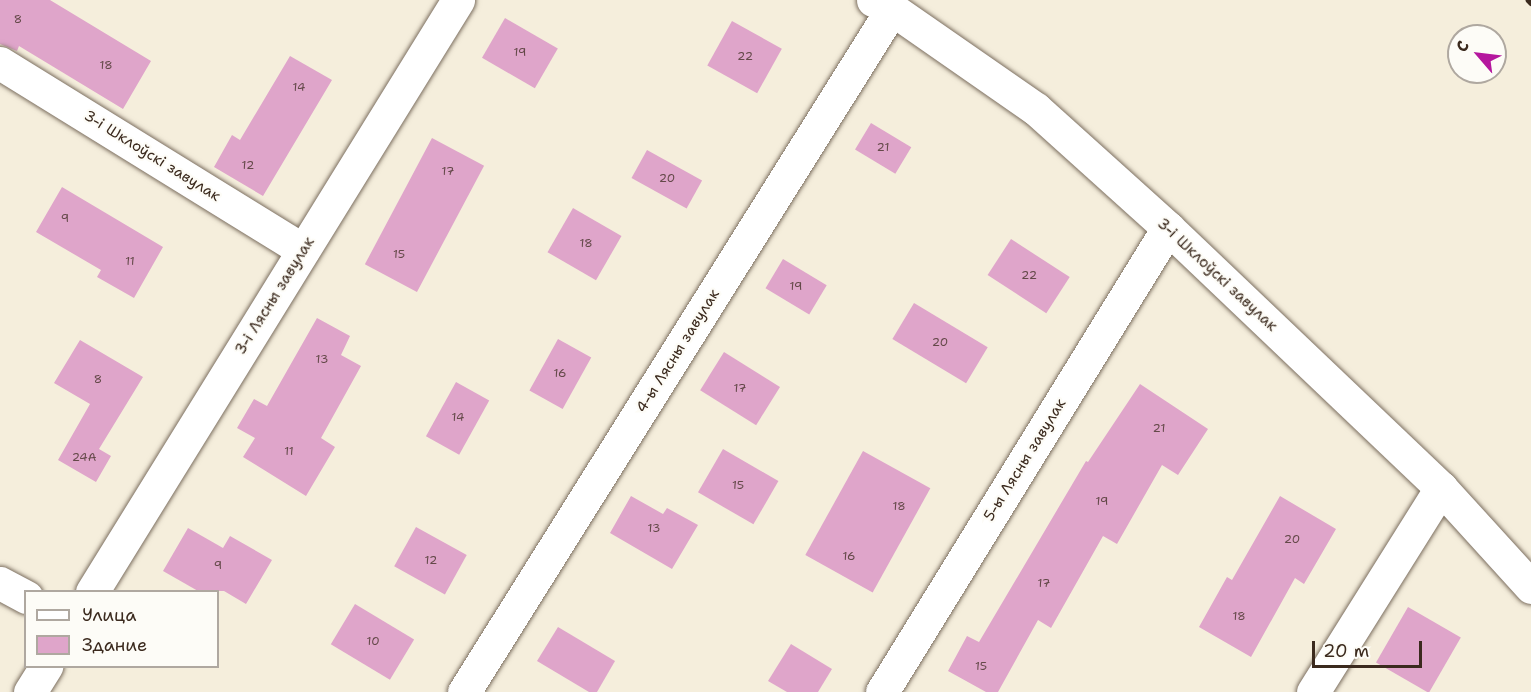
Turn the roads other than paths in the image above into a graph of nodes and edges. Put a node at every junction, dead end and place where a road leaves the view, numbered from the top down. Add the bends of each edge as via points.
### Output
1 (458, 0) edge
2 (883, 5) edge
3 (0, 63) edge
4 (1168, 228) junction
5 (303, 250) junction
6 (1441, 488) junction
7 (0, 583) edge
8 (1531, 587) edge
9 (93, 590) edge
10 (24, 596) edge
11 (45, 668) edge
12 (30, 692) edge
13 (464, 692) edge
14 (882, 692) edge
15 (1313, 692) edge

1 - 5 street, 3-і Лясны завулак
2 - 4 street, 3-і Шклоўскі завулак via 1036,109
2 - 13 street, 4-ы Лясны завулак
3 - 5 street, 3-і Шклоўскі завулак
4 - 6 street, 3-і Шклоўскі завулак
4 - 14 street, 5-ы Лясны завулак
5 - 9 street, 3-і Лясны завулак
6 - 8 street, 3-і Шклоўскі завулак
6 - 15 street
7 - 10 street
11 - 12 street

